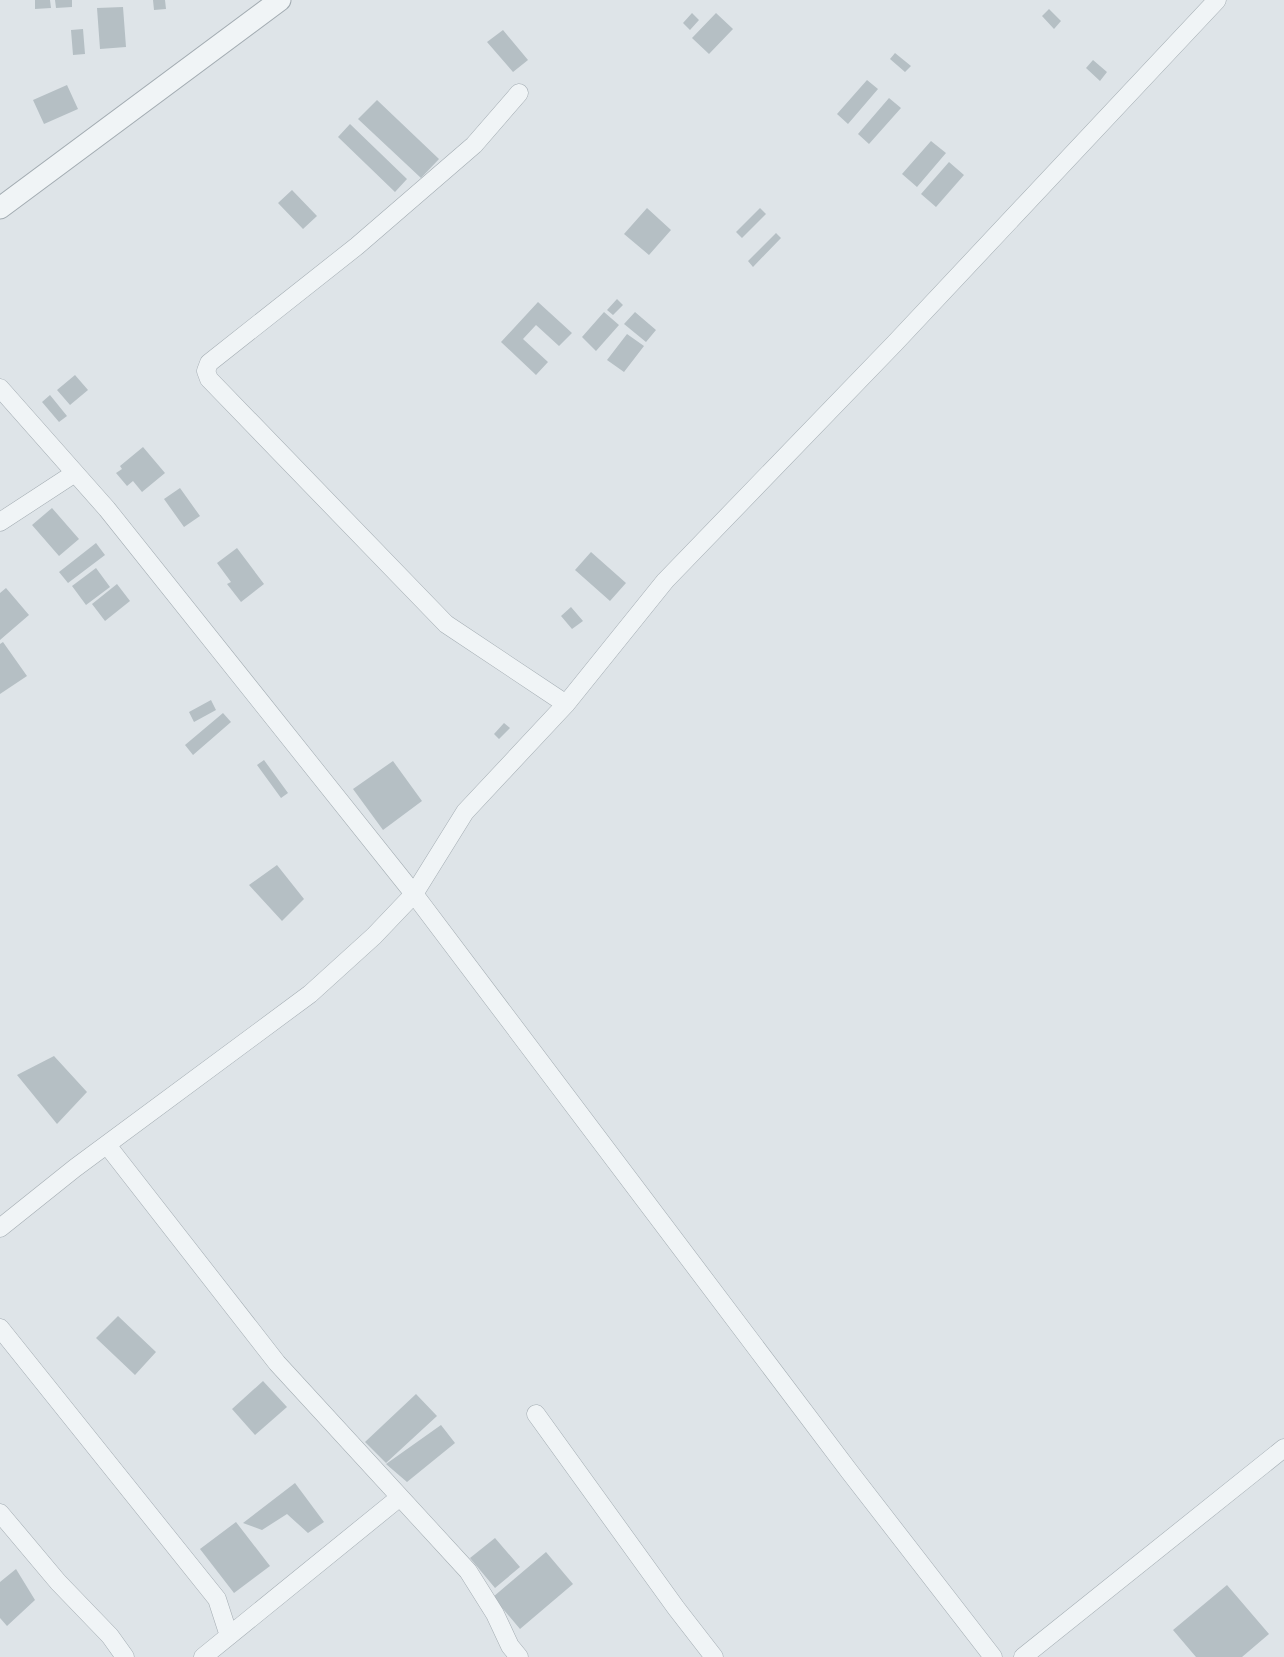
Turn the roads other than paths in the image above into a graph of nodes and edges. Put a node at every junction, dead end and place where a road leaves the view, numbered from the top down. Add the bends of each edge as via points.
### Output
1 (280, 0) edge
2 (1217, 0) edge
3 (519, 93) dead end
4 (0, 208) edge
5 (0, 388) edge
6 (75, 473) junction
7 (0, 522) edge
8 (566, 704) junction
9 (414, 894) junction
10 (107, 1145) junction
11 (0, 1228) edge
12 (0, 1328) edge
13 (536, 1414) dead end
14 (1284, 1448) edge
15 (400, 1497) junction
16 (0, 1513) edge
17 (229, 1636) junction
18 (125, 1657) edge
19 (203, 1657) edge
20 (519, 1657) edge
21 (714, 1657) edge
22 (993, 1657) edge
23 (1023, 1657) edge

1 - 4 street
2 - 8 street via 665,581
3 - 8 street via 474,145 357,246 209,363 206,372 446,624
5 - 6 street
6 - 7 street
6 - 9 street
8 - 9 street via 465,812
9 - 10 street via 310,994
9 - 22 street
10 - 11 street
10 - 15 street via 277,1363
12 - 17 street via 217,1599
13 - 21 street
14 - 23 street
15 - 17 street
15 - 20 street via 468,1572
16 - 18 street
17 - 19 street

